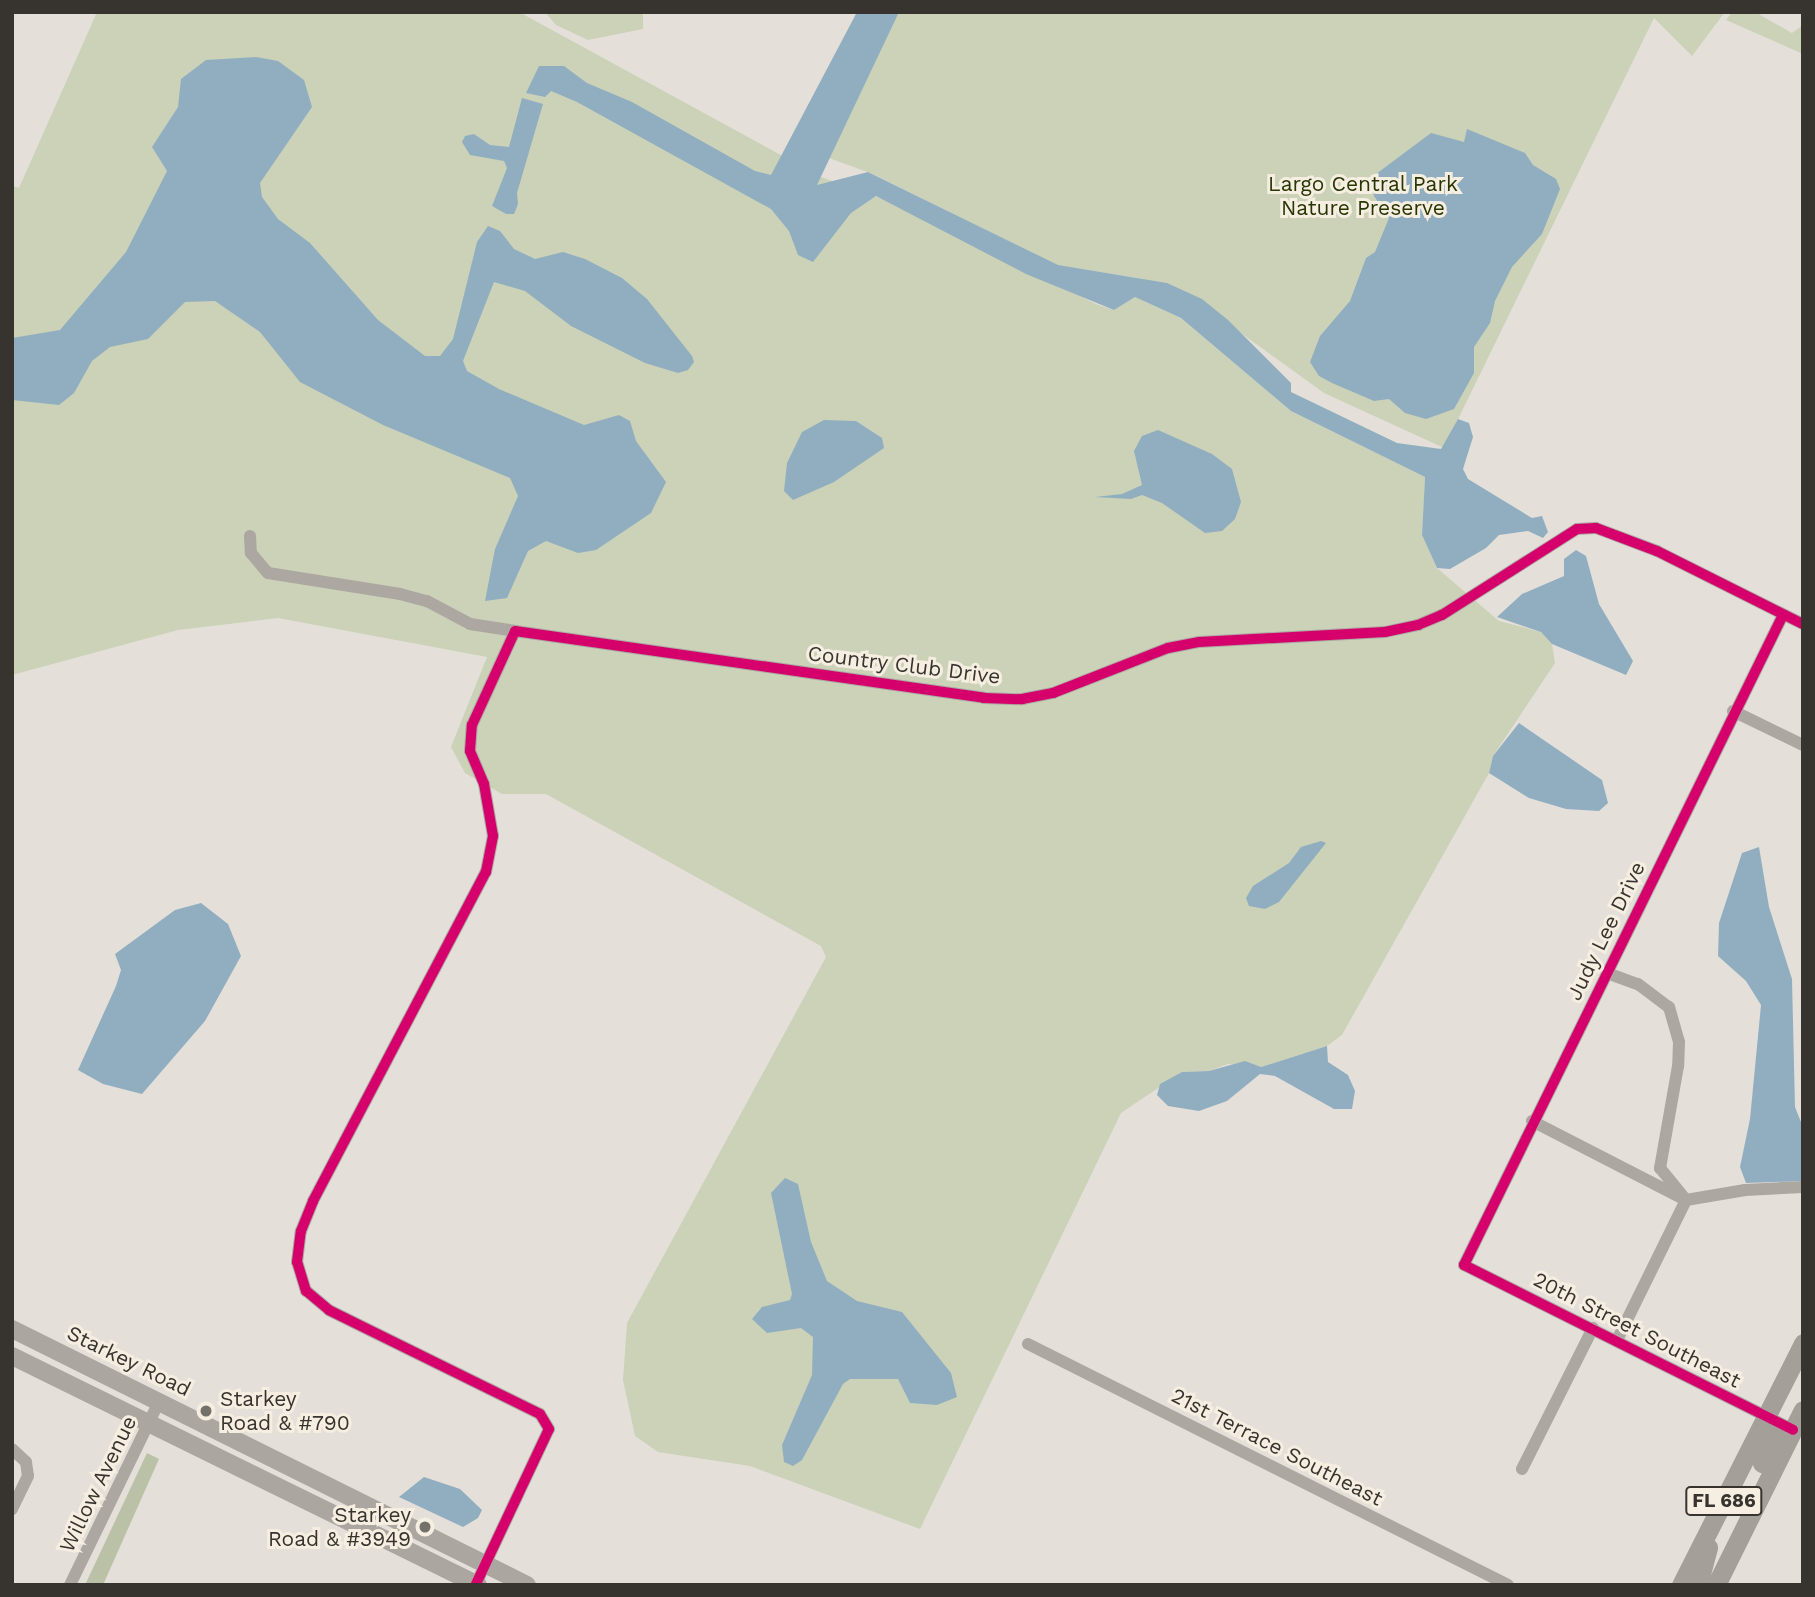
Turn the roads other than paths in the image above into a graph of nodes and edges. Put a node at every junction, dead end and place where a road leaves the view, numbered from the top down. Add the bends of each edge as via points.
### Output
1 (250, 536) dead end
2 (1783, 615) junction
3 (1803, 624) edge
4 (515, 631) junction
5 (1733, 711) junction
6 (1803, 745) edge
7 (1607, 973) junction
8 (1532, 1121) junction
9 (1803, 1187) edge
10 (1686, 1200) junction
11 (1464, 1265) joint
12 (1592, 1328) junction
13 (12, 1329) edge
14 (1617, 1340) junction
15 (1803, 1343) edge
16 (1028, 1344) dead end
17 (12, 1356) edge
18 (1803, 1373) edge
19 (160, 1401) junction
20 (1803, 1410) edge
21 (1767, 1417) junction
22 (150, 1423) junction
23 (1793, 1430) junction
24 (12, 1449) edge
25 (1522, 1469) dead end
26 (12, 1509) edge
27 (1712, 1525) junction
28 (485, 1564) junction
29 (1726, 1564) junction
30 (477, 1584) edge
31 (70, 1585) edge
32 (527, 1585) edge
33 (1508, 1585) edge
34 (1681, 1585) edge
35 (1698, 1585) edge
36 (1716, 1585) edge

1 - 4 street, Country Club Drive via 251,553 268,573 400,594 427,601 470,624
2 - 3 street, Country Club Drive
2 - 4 street, Country Club Drive via 1657,551 1596,528 1577,529 1418,625 1385,632 1199,642 1168,648 1053,693 1022,698 984,698
2 - 5 street, Judy Lee Drive
4 - 28 street via 472,725 470,751 484,784 493,836 486,872 313,1201 301,1231 297,1262 306,1292 329,1311 540,1415 549,1429
5 - 6 street
5 - 7 street, Judy Lee Drive
7 - 8 street, Judy Lee Drive
7 - 10 street via 1638,984 1669,1007 1679,1042 1678,1066 1660,1168
8 - 10 street
8 - 11 street, Judy Lee Drive
9 - 10 street
10 - 14 street
11 - 12 street, 20th Street Southeast
12 - 14 street, 20th Street Southeast
12 - 25 street
13 - 19 main road, Starkey Road
14 - 21 street, 20th Street Southeast
15 - 21 main road, FL 686
16 - 33 street, 21st Terrace Southeast
17 - 22 main road
18 - 23 main road via 1787,1403
19 - 22 street, Willow Avenue
19 - 28 main road, Starkey Road
20 - 23 main road, FL 686
21 - 23 street, 20th Street Southeast
21 - 27 main road, FL 686
21 - 29 main road via 1775,1434 1729,1529
22 - 30 main road
22 - 31 street, Willow Avenue
23 - 29 main road, FL 686
24 - 26 street via 26,1462 28,1476
27 - 34 main road, FL 686
27 - 35 main road
28 - 30 street
28 - 32 main road, Starkey Road
29 - 36 main road, FL 686

